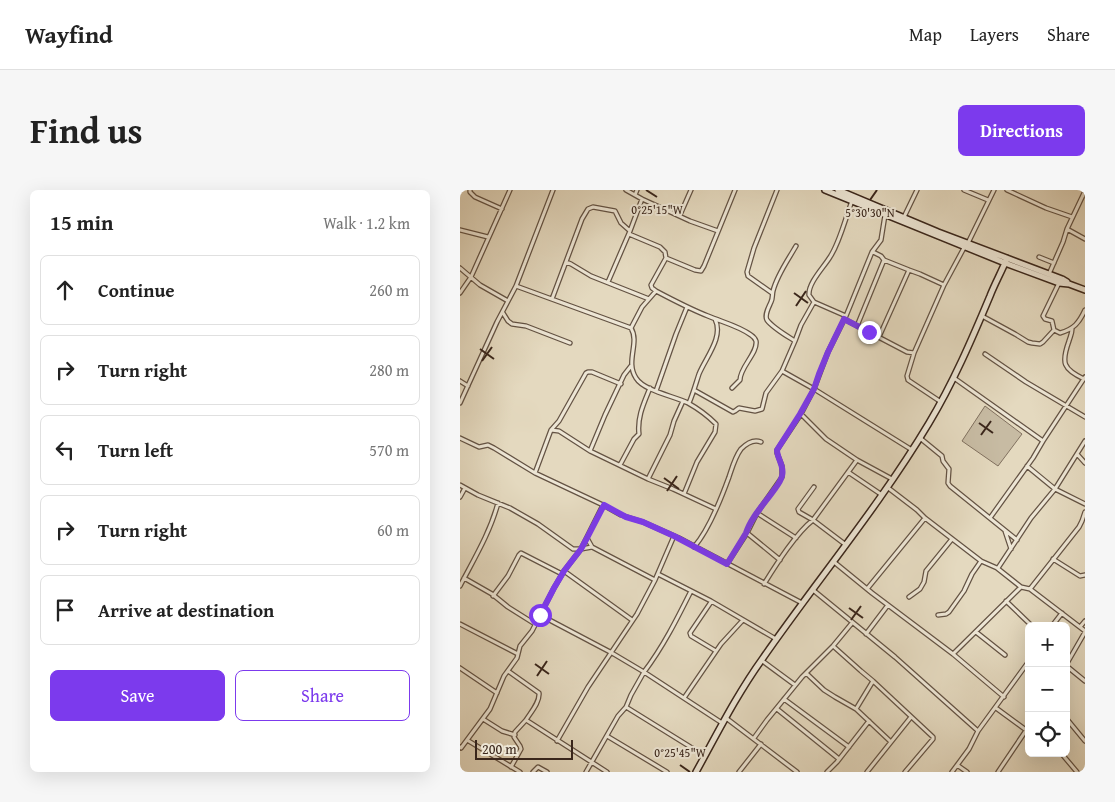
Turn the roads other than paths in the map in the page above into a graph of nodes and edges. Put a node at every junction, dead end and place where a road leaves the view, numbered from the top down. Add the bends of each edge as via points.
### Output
1 (470, 190) edge
2 (510, 190) edge
3 (553, 190) edge
4 (626, 190) edge
5 (637, 190) edge
6 (691, 190) edge
7 (735, 190) edge
8 (778, 190) edge
9 (825, 190) edge
10 (917, 190) edge
11 (964, 190) edge
12 (994, 190) edge
13 (1007, 190) edge
14 (836, 191) edge
15 (1084, 191) edge
16 (635, 195) junction
17 (1084, 196) edge
18 (642, 199) junction
19 (988, 200) junction
20 (852, 201) junction
21 (502, 209) junction
22 (886, 214) junction
23 (680, 215) junction
24 (904, 217) junction
25 (1072, 217) junction
26 (1067, 229) junction
27 (460, 230) edge
28 (718, 231) junction
29 (629, 232) junction
30 (488, 237) junction
31 (1085, 239) edge
32 (966, 244) junction
33 (796, 246) dead end
34 (872, 252) junction
35 (1039, 256) dead end
36 (666, 258) junction
37 (884, 260) junction
38 (1006, 261) junction
39 (566, 262) junction
40 (1054, 263) junction
41 (460, 268) edge
42 (909, 270) junction
43 (1049, 274) junction
44 (471, 277) junction
45 (608, 282) junction
46 (1059, 283) junction
47 (1070, 284) junction
48 (944, 285) junction
49 (516, 286) junction
50 (1085, 290) edge
51 (656, 291) junction
52 (460, 293) edge
53 (772, 293) junction
54 (552, 299) junction
55 (649, 299) junction
56 (508, 302) junction
57 (814, 302) junction
58 (688, 307) junction
59 (1085, 310) edge
60 (502, 312) junction
61 (981, 316) junction
62 (845, 317) junction
63 (715, 319) junction
64 (723, 322) junction
65 (718, 325) junction
66 (857, 326) junction
67 (631, 328) junction
68 (1072, 329) junction
69 (1054, 330) junction
70 (879, 337) junction
71 (795, 341) junction
72 (570, 343) dead end
73 (914, 353) junction
74 (986, 354) dead end
75 (631, 365) junction
76 (782, 371) junction
77 (953, 378) junction
78 (1084, 378) edge
79 (460, 380) edge
80 (621, 384) junction
81 (468, 386) junction
82 (650, 388) junction
83 (732, 388) dead end
84 (814, 389) junction
85 (694, 390) junction
86 (656, 391) junction
87 (683, 401) junction
88 (460, 402) edge
89 (941, 402) junction
90 (689, 404) junction
91 (1065, 406) junction
92 (800, 414) junction
93 (1085, 417) edge
94 (551, 430) junction
95 (1048, 433) junction
96 (1036, 436) junction
97 (460, 438) edge
98 (919, 438) junction
99 (1043, 441) junction
100 (1085, 441) edge
101 (761, 442) dead end
102 (912, 450) junction
103 (590, 451) junction
104 (1077, 454) junction
105 (857, 460) junction
106 (1085, 463) edge
107 (620, 465) junction
108 (1027, 466) junction
109 (848, 472) junction
110 (535, 473) junction
111 (892, 479) junction
112 (648, 480) junction
113 (460, 485) edge
114 (814, 487) dead end
115 (887, 487) junction
116 (465, 488) junction
117 (1055, 489) junction
118 (684, 494) junction
119 (882, 495) junction
120 (460, 497) edge
121 (498, 503) junction
122 (1085, 504) edge
123 (604, 505) junction
124 (716, 509) junction
125 (1085, 512) edge
126 (757, 513) junction
127 (925, 518) junction
128 (990, 518) junction
129 (813, 520) junction
130 (1004, 529) junction
131 (746, 533) junction
132 (674, 536) junction
133 (587, 538) junction
134 (796, 538) junction
135 (952, 539) junction
136 (1017, 540) junction
137 (846, 545) junction
138 (694, 546) junction
139 (592, 547) junction
140 (573, 549) junction
141 (581, 549) junction
142 (1011, 549) junction
143 (573, 559) junction
144 (1053, 559) junction
145 (780, 560) junction
146 (981, 561) junction
147 (834, 562) junction
148 (727, 564) junction
149 (998, 568) junction
150 (563, 573) junction
151 (658, 574) junction
152 (1085, 575) edge
153 (464, 578) junction
154 (656, 580) junction
155 (764, 584) junction
156 (460, 586) edge
157 (1021, 587) junction
158 (812, 589) junction
159 (867, 589) junction
160 (1030, 589) junction
161 (691, 591) junction
162 (493, 596) junction
163 (909, 597) dead end
164 (1006, 601) junction
165 (711, 602) junction
166 (802, 603) junction
167 (888, 605) junction
168 (1062, 613) junction
169 (540, 615) junction
170 (938, 615) dead end
171 (632, 620) junction
172 (743, 620) junction
173 (1085, 621) edge
174 (852, 622) junction
175 (1028, 622) edge
176 (1055, 622) edge
177 (460, 624) edge
178 (535, 624) junction
179 (1080, 627) junction
180 (1085, 631) edge
181 (976, 632) junction
182 (866, 634) junction
183 (776, 639) junction
184 (833, 646) junction
185 (716, 651) junction
186 (612, 653) junction
187 (518, 654) junction
188 (953, 654) junction
189 (1005, 655) dead end
190 (761, 660) junction
191 (1070, 660) edge
192 (1025, 667) edge
193 (1068, 667) edge
194 (462, 669) edge
195 (639, 669) junction
196 (508, 671) junction
197 (644, 672) junction
198 (806, 673) junction
199 (460, 676) edge
200 (640, 680) junction
201 (874, 681) junction
202 (1085, 681) edge
203 (795, 685) junction
204 (497, 693) junction
205 (1004, 697) junction
206 (684, 698) junction
207 (784, 699) junction
208 (626, 706) junction
209 (996, 708) junction
210 (777, 709) junction
211 (856, 709) junction
212 (911, 717) junction
213 (726, 718) junction
214 (482, 719) junction
215 (526, 720) junction
216 (869, 721) junction
217 (723, 723) junction
218 (1070, 723) edge
219 (1025, 726) edge
220 (978, 731) junction
221 (1025, 732) edge
222 (514, 735) junction
223 (606, 736) junction
224 (754, 738) junction
225 (467, 740) junction
226 (557, 740) junction
227 (1085, 741) edge
228 (891, 742) junction
229 (761, 744) junction
230 (848, 747) junction
231 (460, 748) edge
232 (705, 756) junction
233 (1064, 757) edge
234 (839, 759) junction
235 (592, 763) junction
236 (957, 766) junction
237 (512, 767) junction
238 (520, 772) edge
239 (533, 772) edge
240 (547, 772) edge
241 (586, 772) edge
242 (607, 772) edge
243 (667, 772) edge
244 (696, 772) edge
245 (739, 772) edge
246 (797, 772) edge
247 (827, 772) edge
248 (867, 772) edge
249 (905, 772) edge
250 (952, 772) edge
251 (967, 772) edge
252 (998, 772) edge
253 (1077, 772) edge

1 - 21 street via 475,197
2 - 21 street
3 - 49 street
4 - 16 street
5 - 16 street
6 - 23 street
7 - 28 street
8 - 53 street via 747,272
9 - 14 street
10 - 24 street
11 - 19 street
12 - 19 street
13 - 25 street
14 - 20 street
14 - 24 street
15 - 17 street
16 - 18 street
17 - 25 street
18 - 23 street
18 - 29 street
19 - 32 street
20 - 22 street
20 - 57 street via 835,247 809,288
21 - 30 street
22 - 32 street
22 - 34 street via 881,240
23 - 28 street
24 - 32 street
25 - 26 street
26 - 31 street
26 - 40 street
27 - 30 street
28 - 36 street via 701,271
29 - 36 street via 660,247
29 - 39 street via 615,211 589,207
29 - 45 street
30 - 44 street
32 - 38 street
32 - 48 street
33 - 53 street
34 - 37 street
34 - 62 street
35 - 40 street
36 - 51 street via 651,283
37 - 42 street
37 - 66 street
38 - 43 street
38 - 46 street
38 - 61 street
39 - 45 street
39 - 54 street
40 - 43 street
41 - 44 street
42 - 48 street
42 - 70 street
43 - 47 street
44 - 52 street
44 - 56 street
45 - 55 street
46 - 47 street
46 - 69 street via 1043,316 1052,321
47 - 50 street
48 - 73 street
49 - 54 street
49 - 56 street
51 - 55 street
51 - 58 street
53 - 71 street via 766,318
54 - 67 street
55 - 67 street
56 - 60 street
57 - 62 street
57 - 71 street
58 - 63 street
58 - 86 street
59 - 68 street
60 - 72 street via 512,324
60 - 81 street
61 - 69 street via 1032,343 1040,344
61 - 77 street
62 - 66 street
62 - 84 street
63 - 64 street
63 - 65 street
64 - 65 street
64 - 83 street via 751,334 756,343 740,380
65 - 85 street via 716,340
66 - 70 street
67 - 75 street via 634,338
68 - 69 street via 1060,333
68 - 78 street via 1065,363 1071,373
70 - 73 street
71 - 76 street
73 - 89 street via 908,380
74 - 91 street
75 - 80 street
75 - 82 street via 640,383
76 - 84 street
76 - 85 street via 766,393 760,410 739,408 733,412
77 - 89 street
77 - 96 street
78 - 91 street
79 - 81 street
80 - 94 street via 592,372 586,373
80 - 103 street
81 - 88 street
82 - 86 street
82 - 107 street via 639,416 638,435
84 - 92 street
84 - 102 street
85 - 90 street
86 - 87 street
87 - 90 street
87 - 112 street
89 - 98 street
90 - 118 street via 714,421 716,428
91 - 93 street
91 - 95 street
92 - 105 street via 826,439
92 - 126 street via 776,452 782,466 782,477
94 - 103 street via 559,431
94 - 110 street
95 - 96 street
95 - 99 street
96 - 99 street
97 - 110 street via 479,447 488,445
98 - 102 street
98 - 128 street via 942,456 949,469 950,486
99 - 108 street
100 - 104 street
101 - 124 street via 753,440 742,449 734,461
102 - 111 street
103 - 107 street
104 - 106 street
104 - 117 street
105 - 109 street
105 - 111 street
107 - 112 street
108 - 117 street
108 - 128 street
109 - 119 street
109 - 129 street
110 - 123 street
111 - 115 street
112 - 118 street
113 - 116 street
114 - 129 street via 798,509
115 - 119 street
115 - 127 street
116 - 120 street
116 - 121 street
117 - 122 street
117 - 136 street
118 - 124 street
119 - 137 street
121 - 140 street via 538,524
121 - 153 street via 494,519
123 - 132 street
123 - 133 street
124 - 138 street
125 - 144 street via 1079,527
126 - 131 street
126 - 134 street
127 - 135 street
127 - 159 street
128 - 130 street
129 - 134 street
129 - 137 street
130 - 136 street
130 - 142 street
131 - 145 street
131 - 148 street
132 - 138 street
132 - 151 street
133 - 139 street
133 - 141 street
134 - 145 street
135 - 146 street
135 - 163 street via 926,571 920,589
136 - 142 street
137 - 147 street
138 - 148 street
139 - 141 street
139 - 154 street
140 - 141 street
140 - 143 street
141 - 143 street
142 - 149 street
143 - 150 street
144 - 152 street via 1080,576
144 - 160 street
145 - 155 street
146 - 149 street
146 - 170 street via 949,612
147 - 158 street
147 - 159 street
148 - 155 street
149 - 157 street
150 - 162 street via 521,553
150 - 169 street
150 - 171 street
151 - 154 street
151 - 161 street
153 - 156 street
153 - 162 street
154 - 171 street
155 - 166 street
157 - 160 street
157 - 164 street
158 - 166 street
158 - 174 street
159 - 167 street
160 - 168 street
161 - 165 street
161 - 197 street via 667,638
162 - 178 street
164 - 175 street
164 - 181 street
165 - 172 street
165 - 185 street via 690,633
166 - 183 street
167 - 182 street
167 - 188 street
168 - 176 street
168 - 179 street
169 - 178 street
169 - 186 street
171 - 186 street
172 - 183 street
172 - 185 street
173 - 179 street
174 - 182 street
174 - 184 street
177 - 187 street
178 - 187 street via 521,643
179 - 180 street
180 - 191 street
181 - 188 street
181 - 189 street
182 - 220 street
183 - 190 street
184 - 198 street
184 - 201 street
185 - 206 street
186 - 195 street
186 - 226 street
187 - 196 street
188 - 205 street
190 - 203 street
190 - 213 street
192 - 205 street
193 - 202 street
194 - 199 street
194 - 204 street
195 - 197 street
195 - 200 street
196 - 204 street
196 - 215 street via 539,693 538,702
197 - 200 street
197 - 206 street
198 - 203 street
198 - 211 street via 830,694
200 - 208 street
201 - 211 street
201 - 212 street
203 - 207 street
204 - 214 street
205 - 209 street
206 - 217 street
207 - 210 street
207 - 230 street
208 - 223 street
208 - 232 street
209 - 219 street
209 - 220 street
210 - 224 street
210 - 234 street
211 - 216 street
212 - 228 street
212 - 249 street via 933,739
213 - 217 street
213 - 224 street
214 - 222 street
214 - 225 street
215 - 222 street
215 - 226 street
216 - 228 street
216 - 230 street
217 - 232 street
218 - 227 street
220 - 236 street
221 - 252 street
222 - 237 street via 521,749
223 - 235 street
223 - 243 street
224 - 229 street
225 - 231 street
225 - 237 street
226 - 235 street
228 - 248 street
229 - 245 street
229 - 246 street
230 - 234 street
232 - 244 street
233 - 253 street
234 - 247 street
235 - 241 street
235 - 242 street
236 - 250 street
236 - 251 street
237 - 238 street
239 - 240 street via 538,767

